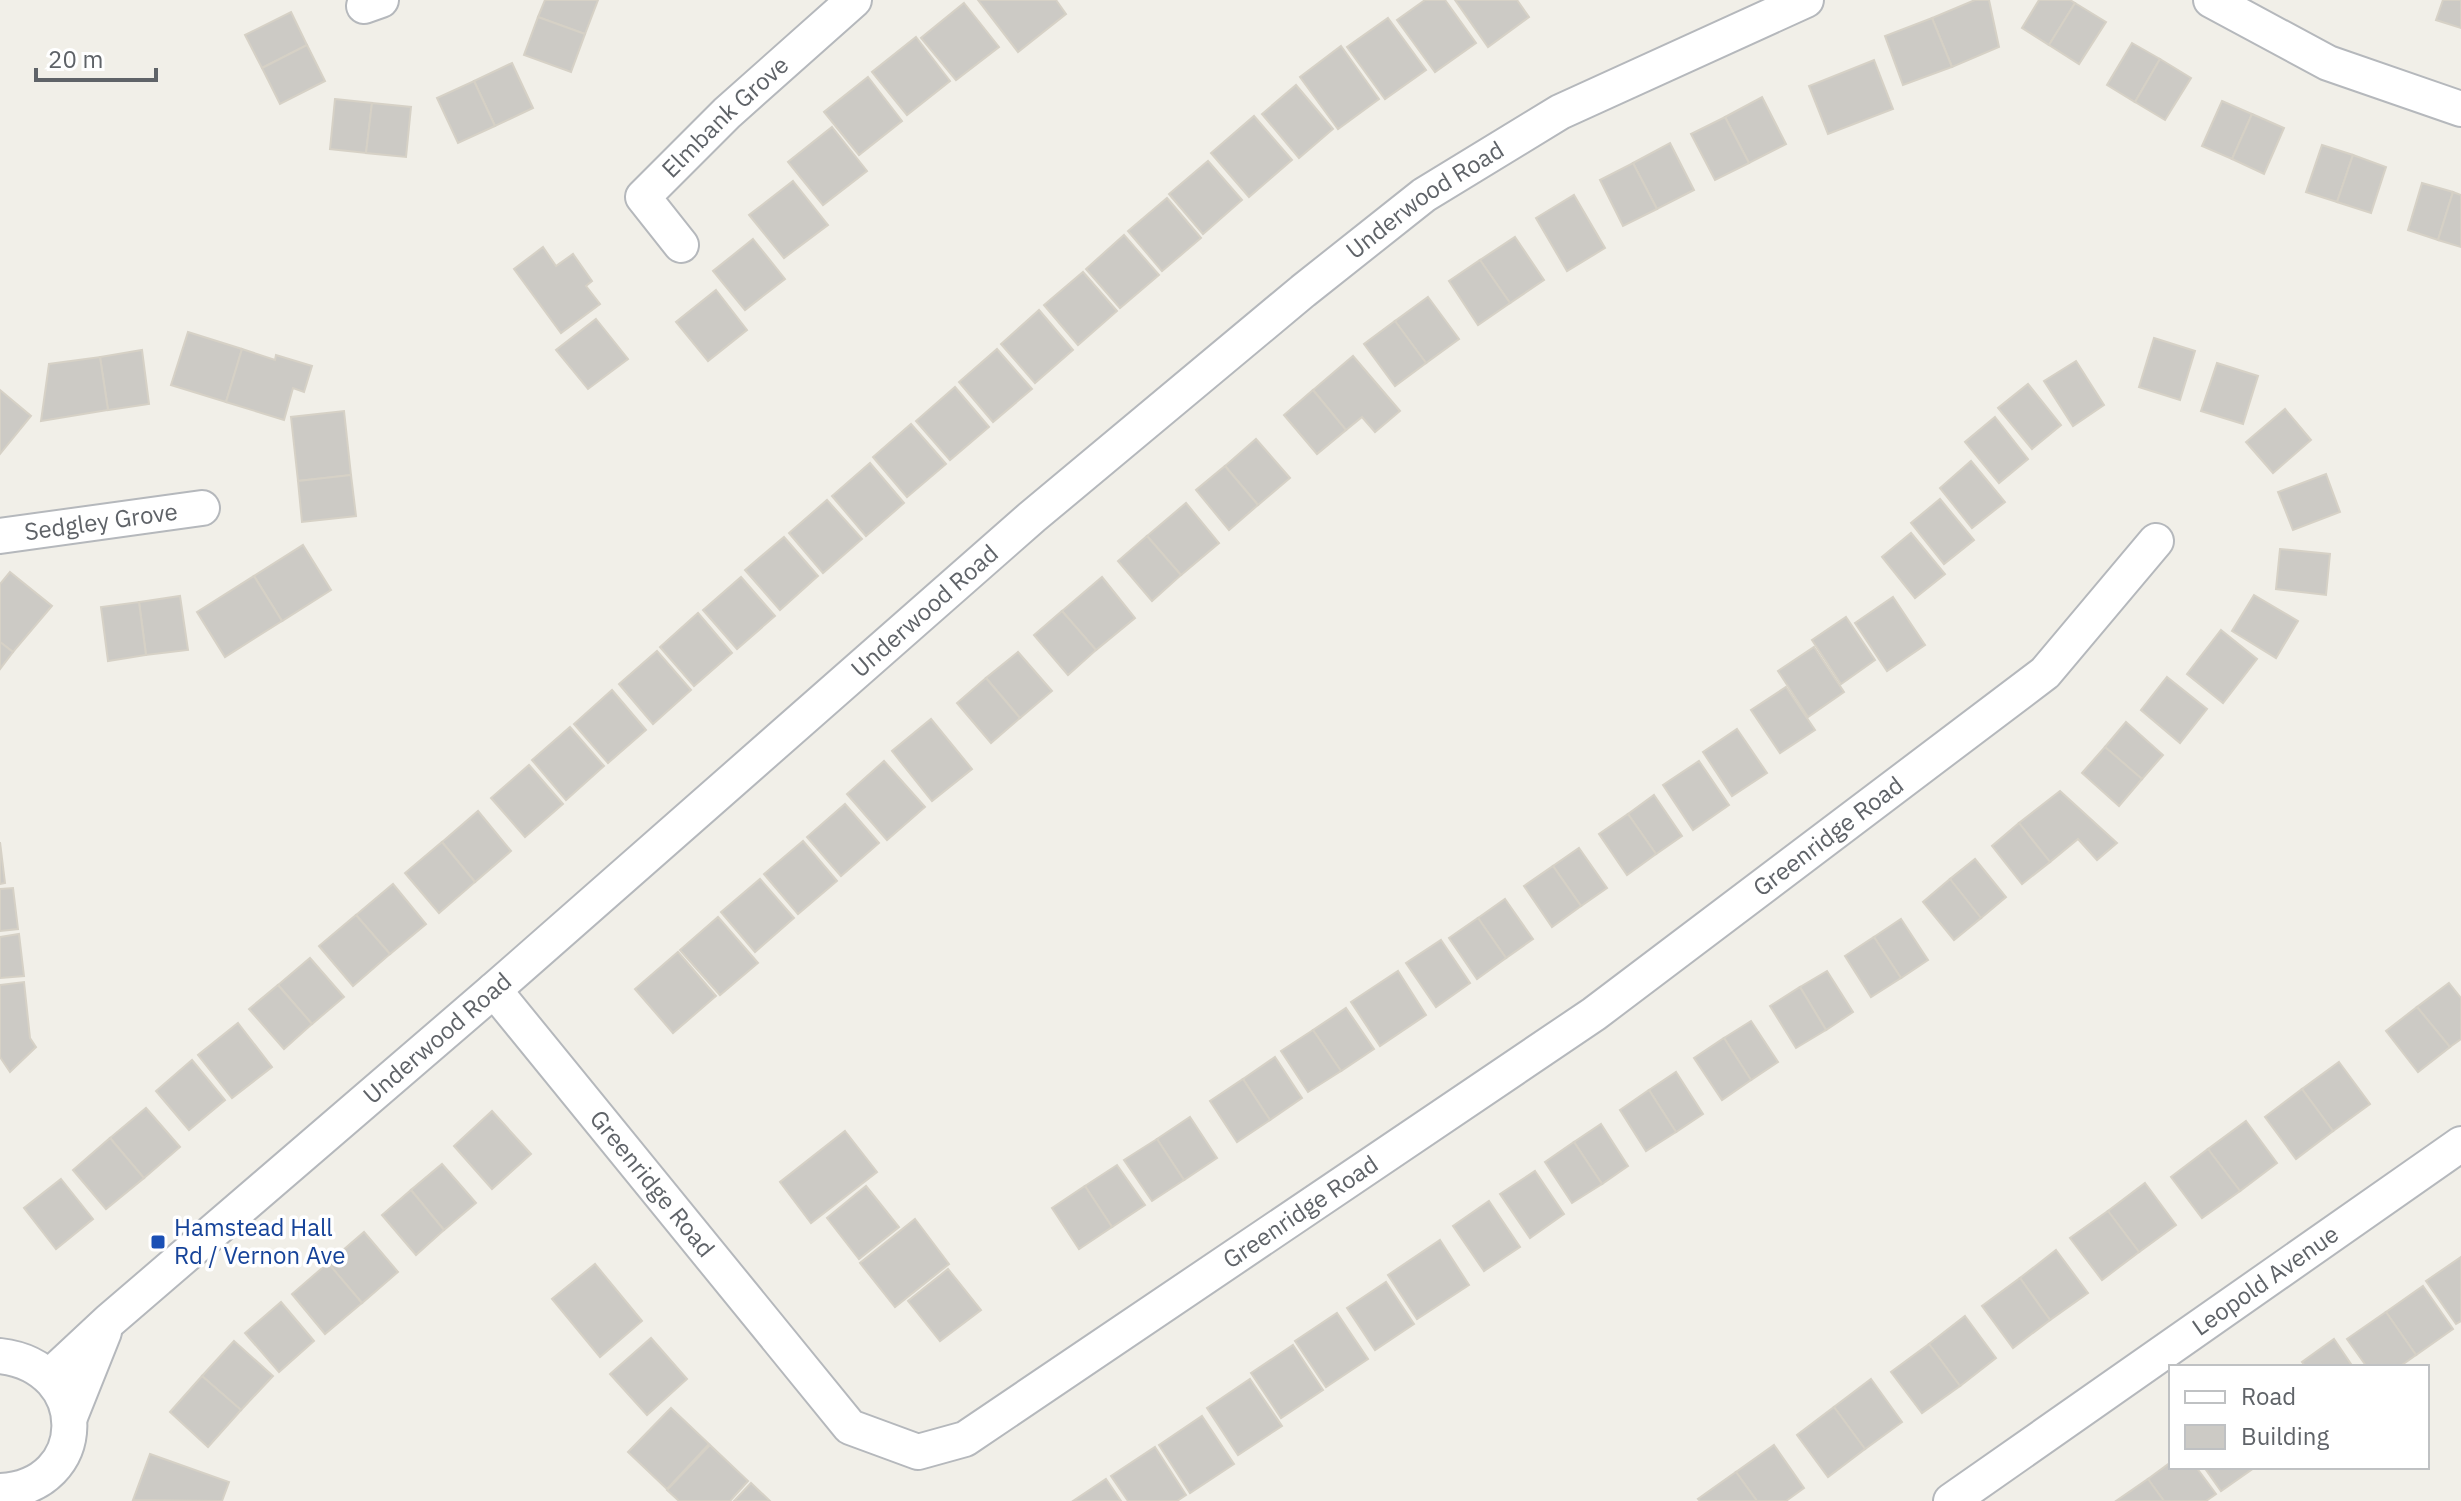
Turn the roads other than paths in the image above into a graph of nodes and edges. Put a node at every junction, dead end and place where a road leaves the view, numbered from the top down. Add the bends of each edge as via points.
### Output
1 (854, 0) edge
2 (1806, 0) edge
3 (2211, 0) edge
4 (2461, 109) edge
5 (681, 245) dead end
6 (202, 508) dead end
7 (0, 536) edge
8 (2156, 541) dead end
9 (494, 990) junction
10 (2461, 1144) edge
11 (109, 1321) junction
12 (7, 1350) edge
13 (50, 1376) junction
14 (70, 1417) junction
15 (11, 1494) edge
16 (1951, 1501) edge

1 - 5 street, Elmbank Grove via 727,113 643,197
2 - 9 street, Underwood Road via 1560,112 1424,195 1032,517
3 - 4 street via 2328,63
6 - 7 street, Sedgley Grove
8 - 9 street, Greenridge Road via 2045,673 1619,995 965,1439 918,1452 850,1427
9 - 11 street, Underwood Road
10 - 16 street, Leopold Avenue
11 - 13 street, Underwood Road
11 - 14 street, Underwood Road
12 - 13 street
13 - 14 street
14 - 15 street, Underwood Road via 62,1457 47,1475

